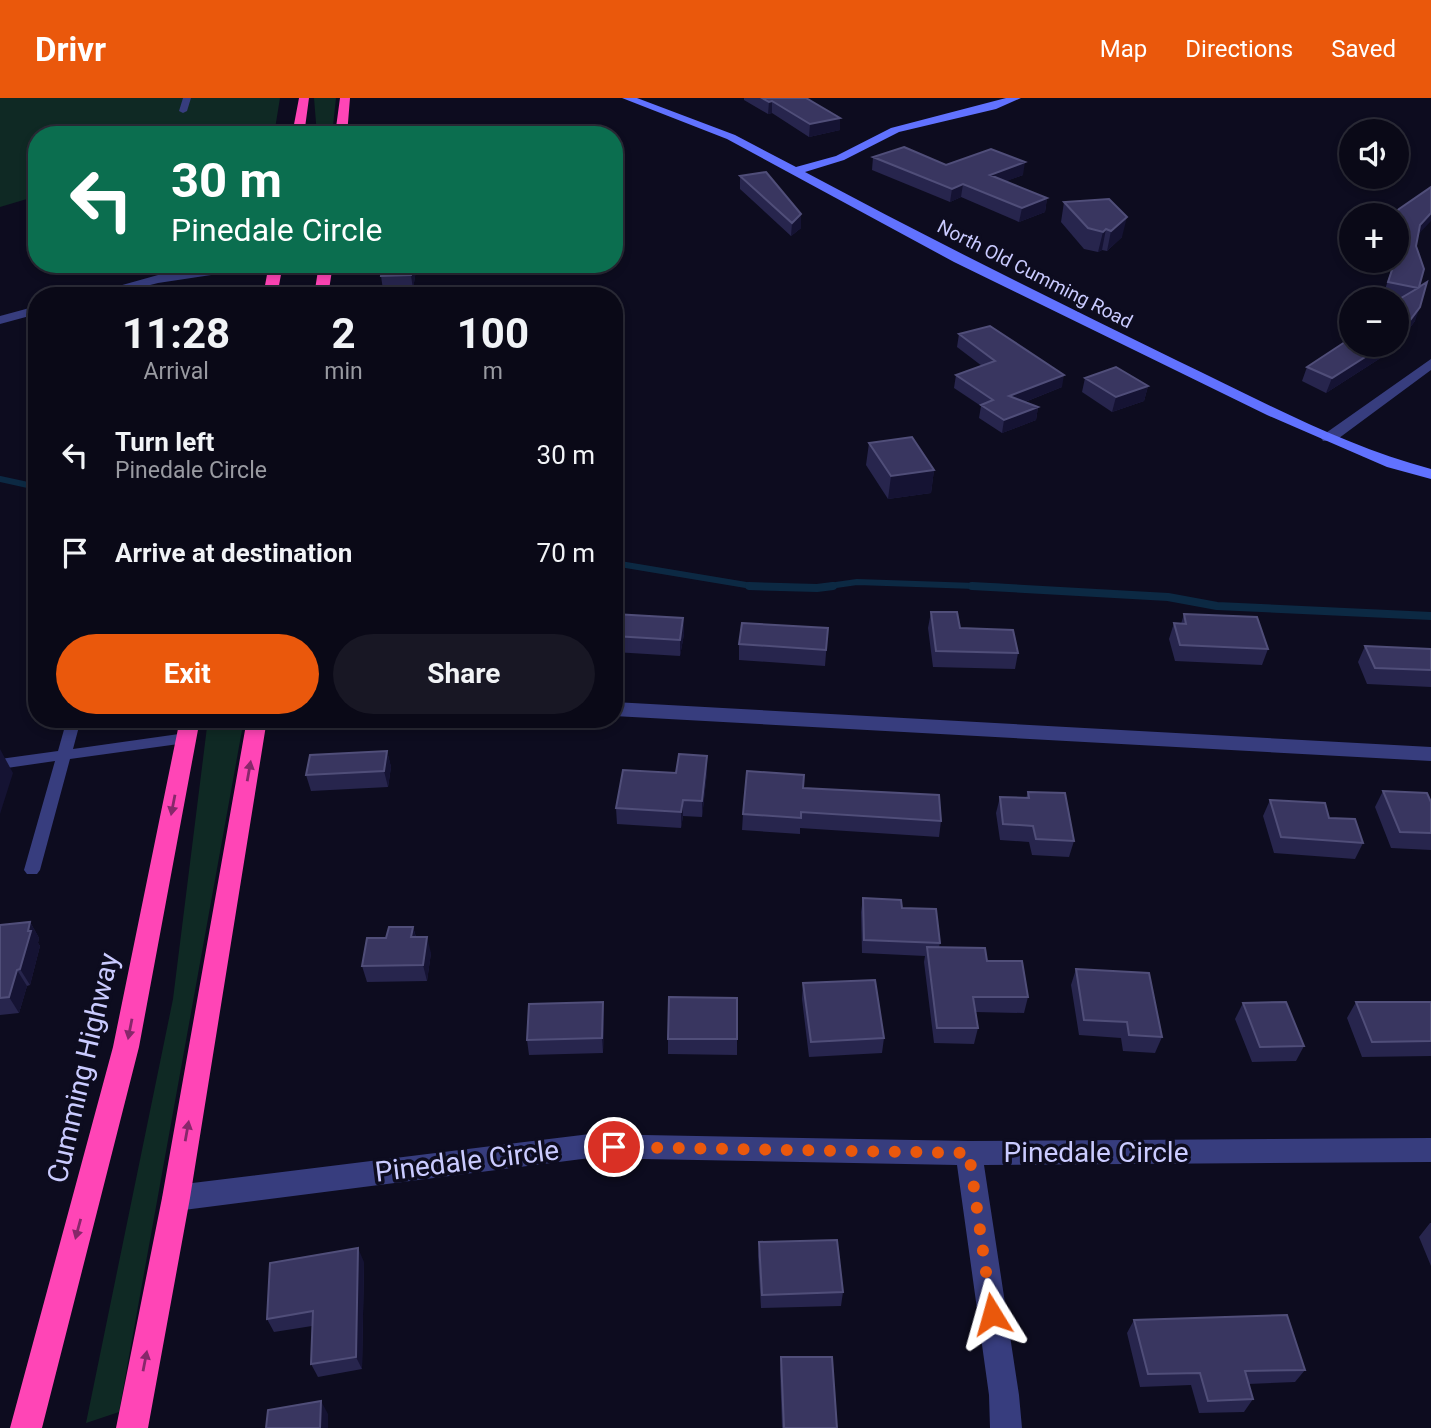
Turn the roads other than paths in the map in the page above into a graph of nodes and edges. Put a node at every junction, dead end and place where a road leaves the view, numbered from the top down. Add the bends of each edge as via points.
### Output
1 (187, 98) edge
2 (304, 98) edge
3 (345, 98) edge
4 (627, 98) edge
5 (1016, 98) edge
6 (183, 111) dead end
7 (299, 126) edge
8 (342, 126) edge
9 (796, 172) junction
10 (198, 273) edge
11 (126, 287) edge
12 (28, 312) edge
13 (0, 320) edge
14 (1431, 363) edge
15 (1329, 438) junction
16 (1431, 474) edge
17 (623, 709) edge
18 (72, 728) edge
19 (255, 728) edge
20 (188, 729) edge
21 (1431, 754) edge
22 (65, 756) junction
23 (0, 764) edge
24 (32, 870) dead end
25 (1431, 1150) edge
26 (969, 1153) junction
27 (176, 1198) junction
28 (26, 1428) edge
29 (132, 1428) edge
30 (1006, 1428) edge

1 - 6 lane
2 - 7 highway
3 - 8 highway
4 - 9 street, North Old Cumming Road via 731,137
5 - 9 street via 895,131 840,159
9 - 15 street, North Old Cumming Road via 1020,290
10 - 11 street
12 - 13 street
14 - 15 street
15 - 16 street, North Old Cumming Road
17 - 21 street
18 - 22 lane
27 -> 19 highway
20 - 22 lane
20 -> 28 highway, Cumming Highway via 126,1047
22 - 23 lane
22 - 24 lane
25 - 26 street, Pinedale Circle
26 - 27 street, Pinedale Circle via 590,1146
26 - 30 street
29 -> 27 highway

